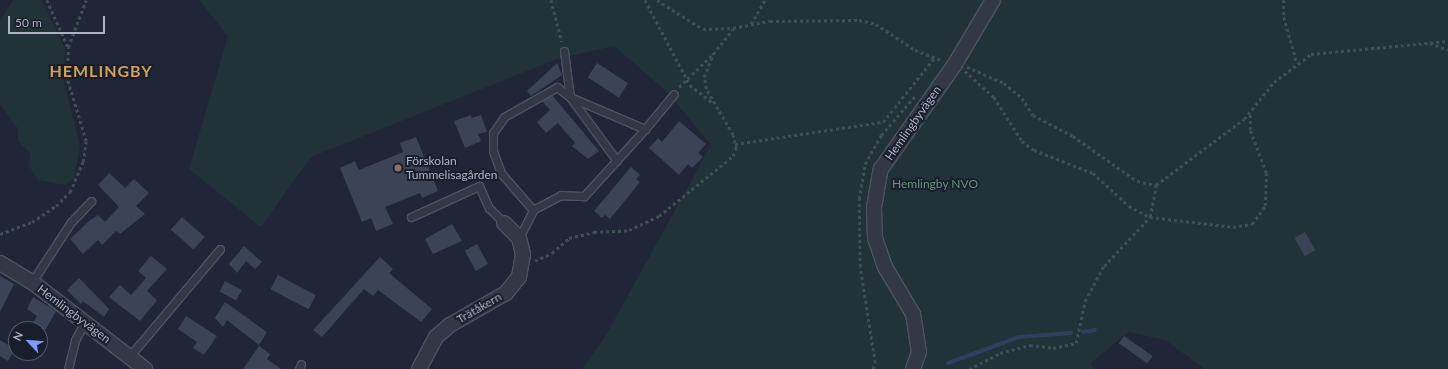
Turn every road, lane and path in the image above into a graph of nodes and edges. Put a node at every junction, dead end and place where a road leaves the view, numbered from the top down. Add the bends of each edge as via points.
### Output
1 (47, 0) edge
2 (86, 0) edge
3 (551, 0) edge
4 (645, 0) edge
5 (657, 0) edge
6 (765, 0) edge
7 (993, 0) edge
8 (1284, 0) edge
9 (751, 25) junction
10 (733, 28) junction
11 (1448, 41) edge
12 (1428, 42) junction
13 (68, 47) junction
14 (564, 50) joint
15 (1448, 50) edge
16 (713, 54) junction
17 (1297, 63) junction
18 (955, 64) junction
19 (687, 79) junction
20 (674, 94) joint
21 (570, 97) junction
22 (715, 105) junction
23 (1250, 112) junction
24 (646, 129) junction
25 (735, 144) junction
26 (617, 161) junction
27 (1156, 185) junction
28 (91, 202) dead end
29 (533, 210) junction
30 (1150, 216) junction
31 (411, 217) dead end
32 (504, 223) joint
33 (0, 234) edge
34 (519, 238) junction
35 (220, 249) dead end
36 (0, 263) edge
37 (522, 268) junction
38 (32, 282) junction
39 (86, 322) junction
40 (129, 357) junction
41 (68, 369) edge
42 (145, 369) edge
43 (419, 369) edge
44 (913, 369) edge
45 (969, 369) edge

1 - 13 path
2 - 13 path
3 - 14 path
4 - 19 path
5 - 10 path via 703,29
6 - 9 path
7 - 18 street, Hemlingbyvägen
8 - 17 path via 1284,16
9 - 10 path
9 - 25 path via 821,19 859,20 876,24 934,58 883,122
10 - 16 path
11 - 12 path
12 - 15 path
12 - 17 path via 1311,54
13 - 33 path via 67,80 86,141 84,162 70,192 56,206 32,222
14 - 21 lane
16 - 19 path
16 - 22 path via 704,77
17 - 23 path via 1274,82
18 - 27 path via 1004,83 1022,98 1033,115 1073,136 1137,181
18 - 30 path via 994,97 1022,140 1034,150 1092,172 1129,206
18 - 44 street, Hemlingbyvägen via 881,169 874,206 875,238 886,267 913,314 919,352
19 - 20 path
19 - 22 path
20 - 24 lane
21 - 24 lane
21 - 26 lane
21 - 29 lane via 557,87 504,117 493,133 493,152 501,173
22 - 25 path
23 - 27 path
23 - 30 path via 1250,130 1266,173 1265,206 1252,224 1233,227
24 - 26 lane
25 - 37 path via 733,156 659,216 629,230 594,232 568,238 552,253
26 - 29 lane via 584,196 561,195
27 - 30 path
28 - 38 lane via 71,222
29 - 34 lane
30 - 45 path via 1104,266 1085,301 1076,343 1053,348 1030,345 1000,352
31 - 32 lane via 479,186 489,208
32 - 34 street
34 - 37 street
35 - 40 lane
36 - 38 street, Hemlingbyvägen
37 - 43 street, Trätåkern via 519,277 506,293 450,325 436,338
38 - 39 street, Hemlingbyvägen
39 - 40 street, Hemlingbyvägen
39 - 41 lane via 75,340
40 - 42 street, Hemlingbyvägen

